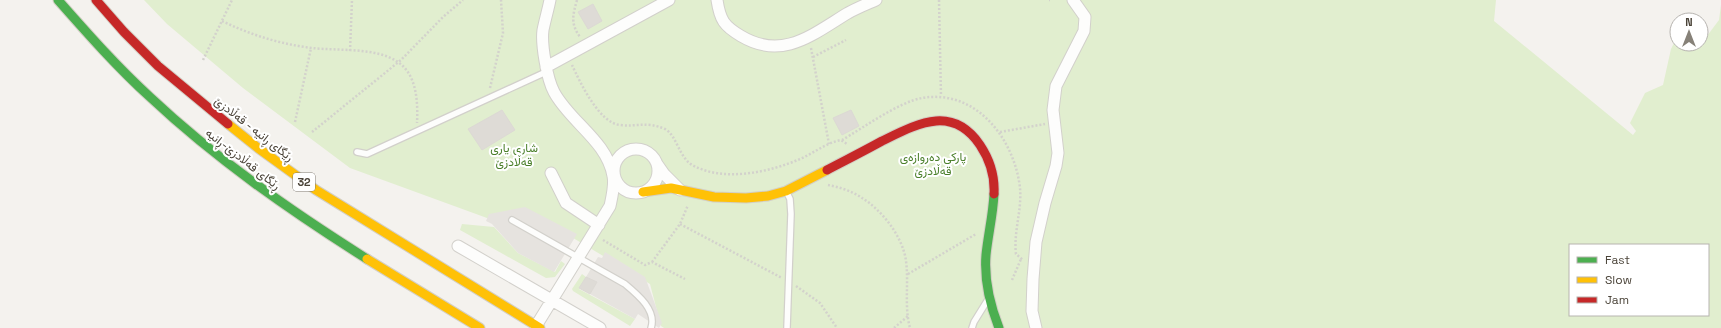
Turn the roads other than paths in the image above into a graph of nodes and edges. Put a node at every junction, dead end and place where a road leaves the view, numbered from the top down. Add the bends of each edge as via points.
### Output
1 (58, 0) edge
2 (96, 0) edge
3 (550, 0) edge
4 (669, 0) edge
5 (716, 0) edge
6 (876, 0) edge
7 (1073, 0) edge
8 (546, 70) junction
9 (600, 148) junction
10 (626, 151) junction
11 (356, 152) dead end
12 (657, 163) junction
13 (551, 173) dead end
14 (614, 176) junction
15 (681, 190) junction
16 (786, 191) junction
17 (639, 193) junction
18 (610, 206) junction
19 (512, 220) dead end
20 (599, 225) junction
21 (458, 246) dead end
22 (579, 258) junction
23 (989, 297) junction
24 (553, 301) junction
25 (538, 327) edge
26 (480, 328) edge
27 (600, 328) edge
28 (651, 328) edge
29 (787, 328) edge
30 (972, 328) edge
31 (999, 328) edge
32 (1036, 328) edge

1 - 26 main road, ڕێگای قەڵادزێ-ڕانیە / 32 via 145,94 257,186 325,233
2 - 25 main road, ڕێگای ڕانیە - قەڵادزێ / 32 via 168,75 258,148 316,190
3 - 8 street via 543,31
4 - 8 street via 568,55
5 - 6 street via 718,12 727,27 750,41 767,46 779,46 796,43 849,12
7 - 32 street via 1085,17 1084,31 1056,86 1053,110 1058,153 1036,242 1032,311
8 - 9 street via 554,92 566,111
8 - 11 lane via 368,154
9 - 10 street
9 - 14 street
10 - 12 street via 633,149 648,152
10 - 14 street via 615,162
12 - 15 street via 664,174
12 - 17 street via 657,177 649,189
13 - 20 street via 566,203
14 - 17 street via 622,189
14 - 18 street
15 - 16 main road via 714,197 746,198
15 - 17 main road via 664,188
16 - 23 main road via 914,125 929,121 946,121 962,125 983,148 995,186 995,207 987,255
16 - 29 lane via 790,199
17 - 18 street
18 - 20 street
19 - 22 lane
20 - 22 street
21 - 24 street
22 - 24 street
22 - 28 lane via 625,284 641,297 652,318
23 - 30 lane
23 - 31 main road
24 - 25 street
24 - 27 street

